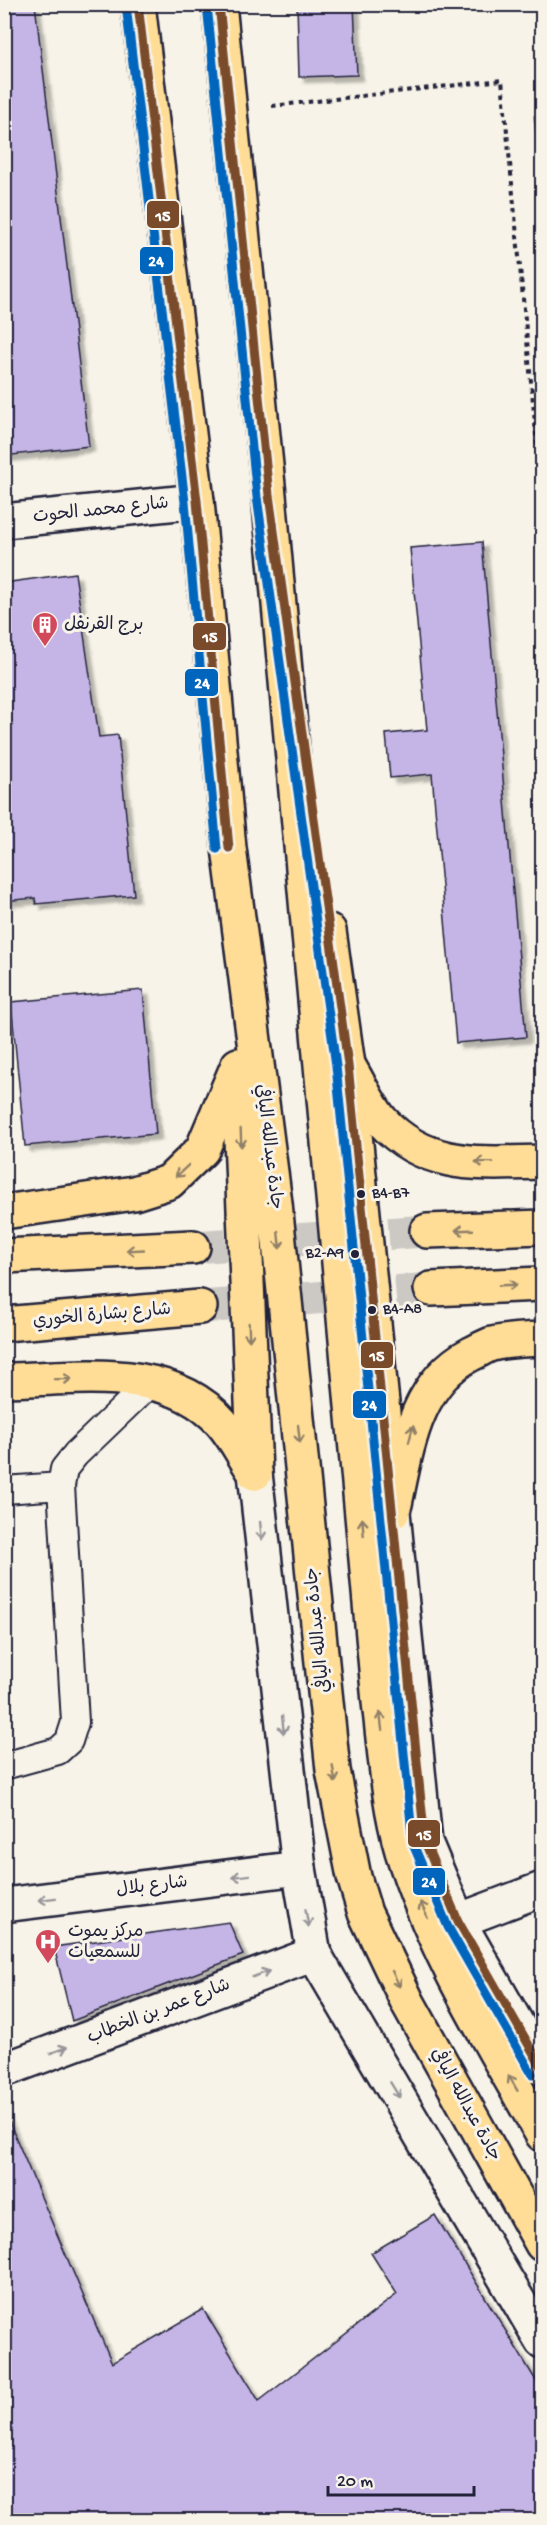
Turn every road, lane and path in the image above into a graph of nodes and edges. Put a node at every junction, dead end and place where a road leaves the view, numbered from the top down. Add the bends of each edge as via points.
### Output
1 (138, 4) edge
2 (219, 4) edge
3 (230, 111) junction
4 (543, 427) edge
5 (536, 428) junction
6 (269, 495) junction
7 (543, 496) edge
8 (197, 501) junction
9 (4, 521) edge
10 (229, 848) junction
11 (238, 1065) junction
12 (348, 1065) junction
13 (543, 1162) edge
14 (4, 1212) edge
15 (543, 1227) edge
16 (427, 1231) tunnel mouth
17 (193, 1247) tunnel mouth
18 (4, 1256) edge
19 (543, 1284) edge
20 (431, 1288) tunnel mouth
21 (200, 1307) tunnel mouth
22 (4, 1324) edge
23 (543, 1339) edge
24 (4, 1380) edge
25 (151, 1382) junction
26 (255, 1473) junction
27 (61, 1486) junction
28 (4, 1490) edge
29 (393, 1512) junction
30 (4, 1766) edge
31 (299, 1869) junction
32 (543, 1889) edge
33 (4, 1905) edge
34 (458, 1921) junction
35 (314, 1954) junction
36 (543, 2068) edge
37 (4, 2070) edge
38 (543, 2134) edge
39 (543, 2244) edge
40 (543, 2341) edge

1 - 8 main road, جادة عبدالله اليافي
2 - 3 main road
3 - 5 path via 502,80
3 - 6 main road
4 - 5 path
5 - 7 path
6 - 12 main road
38 -> 6 main road via 464,1997 417,1896 392,1810
8 - 9 street, شارع محمد الحوت
8 - 10 main road, جادة عبدالله اليافي
10 - 11 main road
10 -> 39 main road, جادة عبدالله اليافي via 275,1203 333,1770 354,1877 365,1913 408,2003
11 -> 14 main road via 202,1150 170,1182 134,1193
11 -> 26 main road
13 -> 12 main road via 452,1162 424,1153 381,1120
12 - 29 main road
15 -> 16 main road
17 -> 18 main road
20 -> 19 main road
21 - 22 main road, شارع بشارة الخوري
29 -> 23 main road via 413,1424 438,1380 460,1360 490,1344
24 -> 25 main road via 129,1378
25 - 26 main road via 180,1391 202,1405 222,1423
25 - 27 lane via 76,1454 64,1469
26 -> 31 street
27 - 28 lane
27 - 30 lane via 75,1722 69,1741 58,1751
29 - 34 street via 425,1842
31 -> 33 street, شارع بلال
31 -> 35 street
32 - 34 street
34 - 36 street
37 -> 35 street, شارع عمر بن الخطاب
35 -> 40 street

